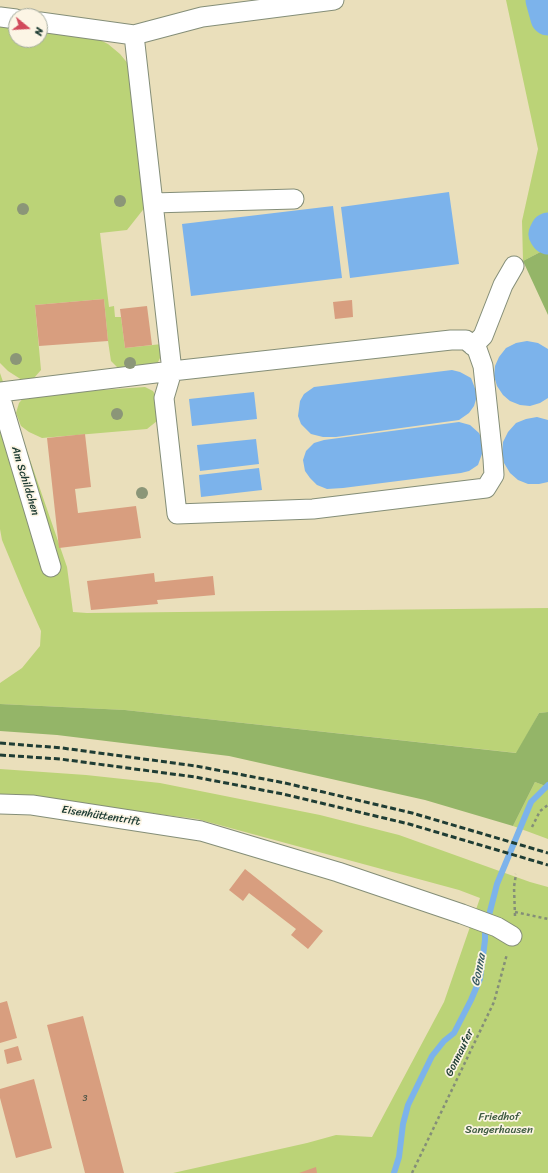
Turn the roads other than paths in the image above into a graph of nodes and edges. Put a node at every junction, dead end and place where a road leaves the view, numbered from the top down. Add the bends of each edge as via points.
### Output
1 (334, 0) edge
2 (48, 23) edge
3 (134, 35) junction
4 (294, 199) dead end
5 (154, 203) junction
6 (514, 266) dead end
7 (473, 346) junction
8 (172, 371) junction
9 (0, 392) edge
10 (0, 396) edge
11 (51, 567) dead end
12 (0, 804) edge
13 (504, 932) road end

1 - 3 street via 202,17
2 - 3 street
3 - 5 street
4 - 5 street
5 - 8 street
6 - 7 street via 503,285 483,336
7 - 8 street via 466,340 451,340
7 - 8 street via 483,366 493,459 494,475 486,488 313,509 177,514 164,398
8 - 9 street
10 - 11 street, Am Schildchen
12 - 13 street, Eisenhüttentrift via 32,805 201,832 338,872 462,914

